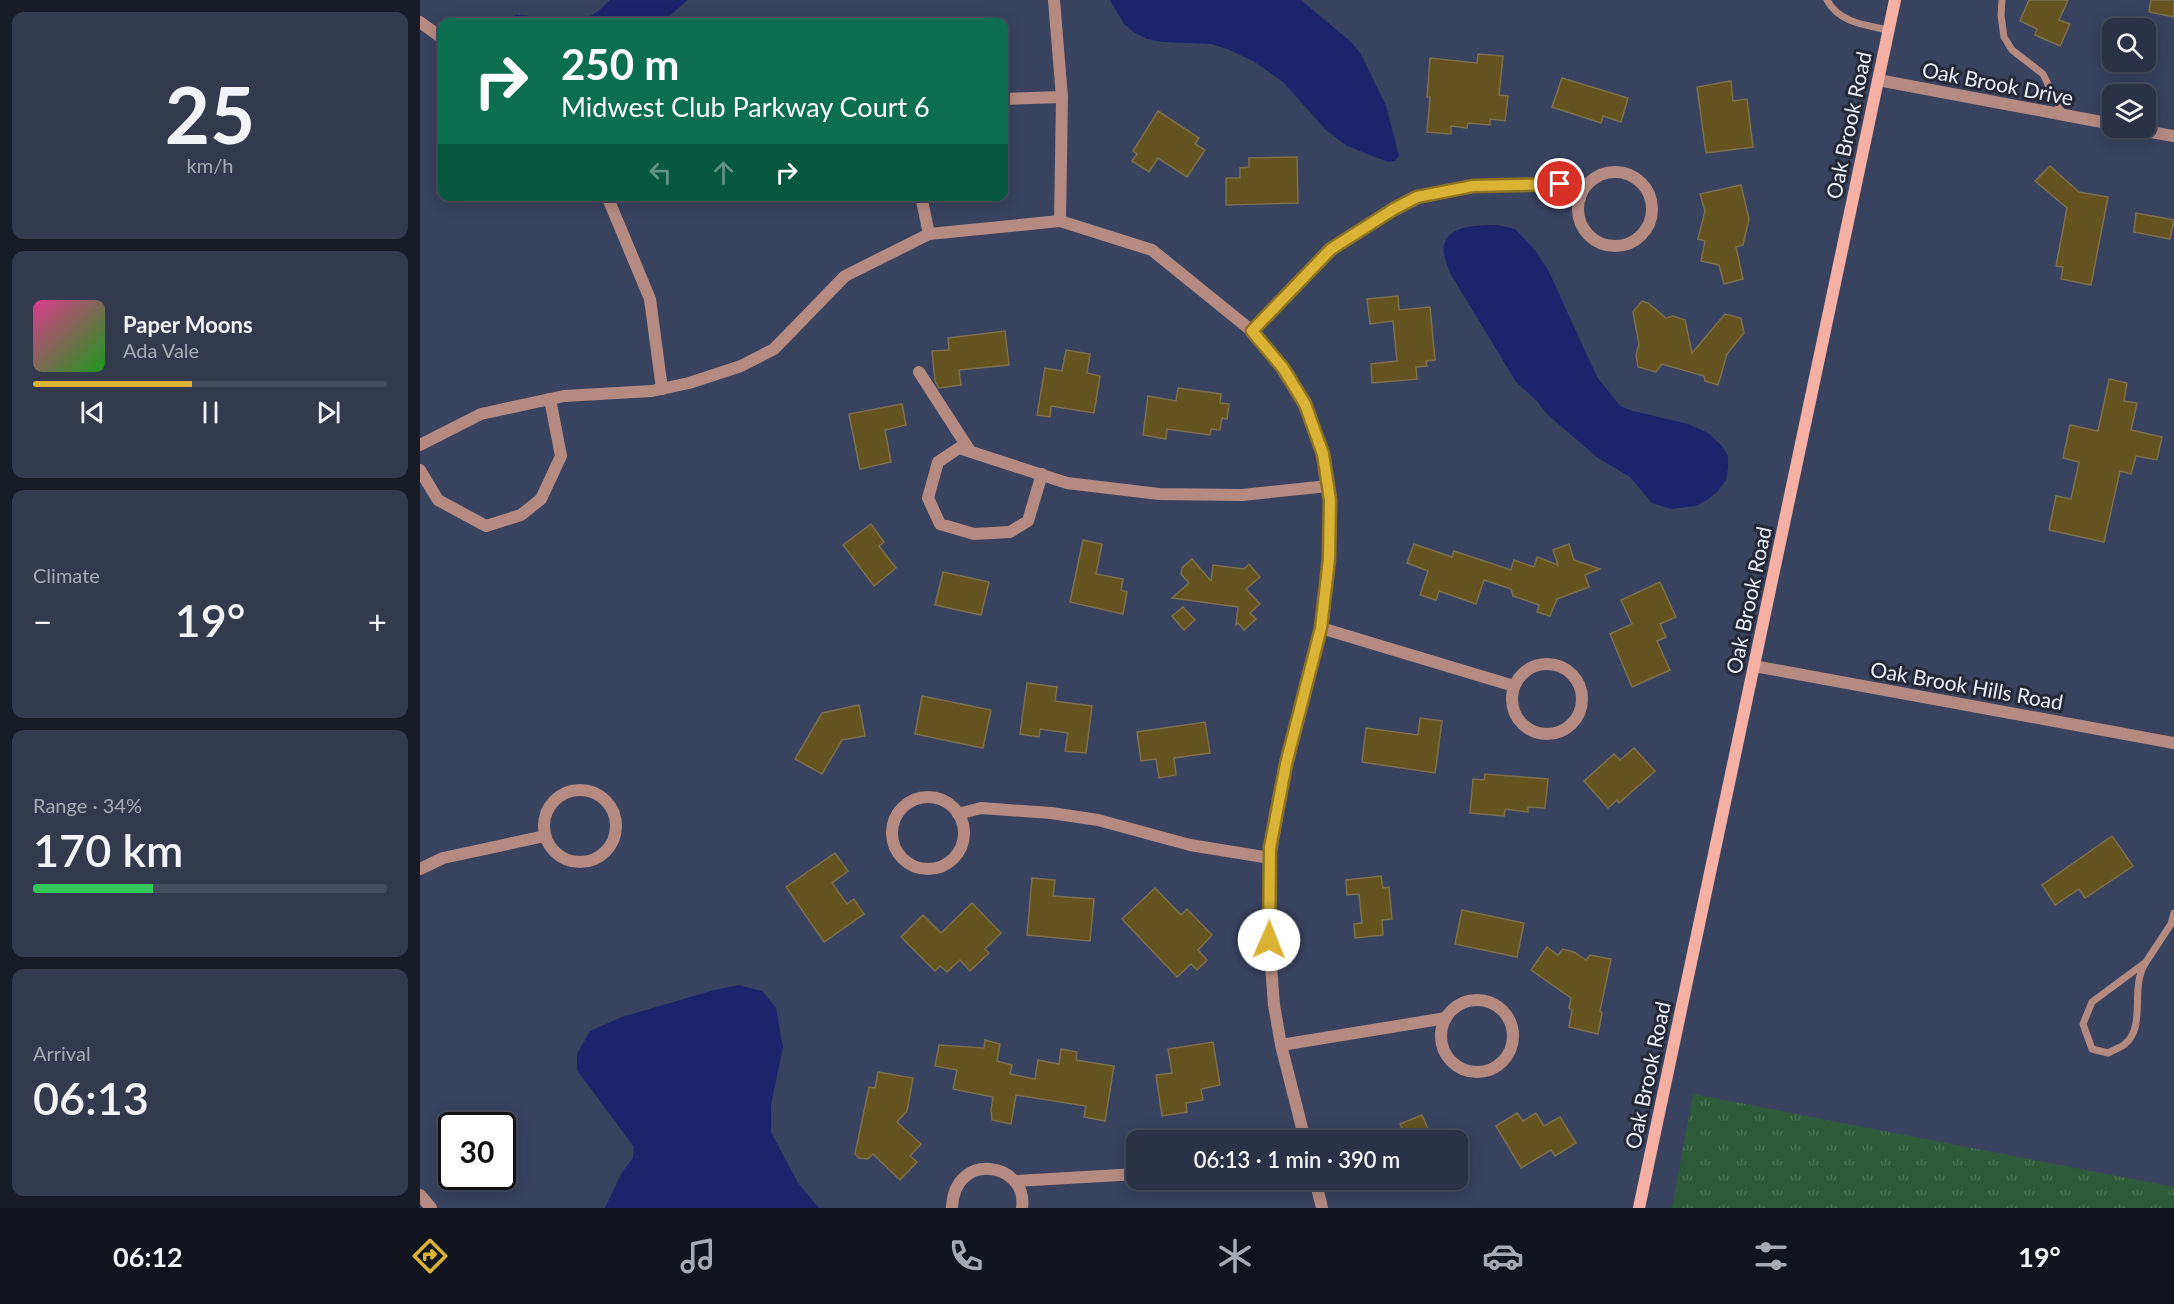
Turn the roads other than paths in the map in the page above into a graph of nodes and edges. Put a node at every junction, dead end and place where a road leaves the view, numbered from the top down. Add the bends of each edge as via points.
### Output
1 (1053, 0) edge
2 (1827, 0) edge
3 (1895, 0) edge
4 (2002, 0) edge
5 (420, 22) edge
6 (1888, 30) junction
7 (438, 35) edge
8 (1878, 80) junction
9 (1062, 97) junction
10 (1008, 99) edge
11 (2063, 115) junction
12 (2102, 122) edge
13 (2156, 133) edge
14 (2174, 136) edge
15 (1580, 198) junction
16 (609, 201) edge
17 (922, 201) edge
18 (1060, 221) junction
19 (929, 234) junction
20 (1252, 331) junction
21 (919, 372) dead end
22 (662, 389) junction
23 (550, 399) junction
24 (420, 445) edge
25 (970, 451) junction
26 (420, 470) edge
27 (1042, 474) junction
28 (1328, 486) junction
29 (1321, 628) junction
30 (1754, 666) junction
31 (1514, 686) junction
32 (2174, 743) edge
33 (958, 814) junction
34 (545, 836) junction
35 (1270, 858) junction
36 (420, 869) edge
37 (2174, 913) edge
38 (2146, 962) junction
39 (1446, 1018) junction
40 (1281, 1045) junction
41 (1302, 1130) edge
42 (1126, 1175) edge
43 (1015, 1181) junction
44 (1318, 1190) edge
45 (420, 1195) edge
46 (431, 1208) edge
47 (952, 1208) edge
48 (1022, 1208) edge
49 (1322, 1208) edge
50 (1639, 1208) edge

1 - 9 street
2 - 6 lane via 1842,17
3 - 6 main road, Oak Brook Road
4 - 11 lane via 2004,37 2013,50 2043,75
5 - 7 street
6 - 8 main road, Oak Brook Road
8 - 11 street, Oak Brook Drive
8 - 30 main road, Oak Brook Road
9 - 10 street
9 - 18 street
11 - 12 street, Oak Brook Drive
13 - 14 street
15 - 15 street via 1595,178 1607,173 1632,175 1649,194 1653,206 1651,219 1639,238 1609,246 1584,228 1579,219
15 - 20 street via 1560,184 1473,186 1417,197 1331,249
16 - 22 street via 650,299
17 - 19 street
18 - 19 street
18 - 20 street via 1152,250
19 - 22 street via 845,276 774,349 741,366
20 - 28 street via 1283,368 1305,404 1323,454
21 - 25 street
22 - 23 street
23 - 24 street via 481,414
23 - 26 street via 561,456 542,499 521,515 486,526 438,500
25 - 27 street
25 - 27 street via 959,448 938,462 928,498 940,524 974,534 1010,531 1028,521
27 - 28 street via 1067,483 1159,494 1242,495
28 - 29 street via 1329,559
29 - 31 street
29 - 35 street via 1286,764
30 - 32 street, Oak Brook Hills Road
30 - 50 main road, Oak Brook Road
31 - 31 street via 1530,668 1541,664 1559,666 1580,687 1580,711 1566,729 1545,735 1534,732 1524,727 1512,708
33 - 33 street via 940,799 916,799 906,805 895,820 892,837 902,858 922,868 945,865 960,848 963,825
33 - 35 street via 981,808 1051,813
34 - 34 street via 560,856 571,861 595,858 612,841 615,817 603,798 593,792 570,791 560,796 546,813
34 - 36 street via 443,858
35 - 40 street via 1269,940
37 - 38 lane
38 - 38 lane via 2136,992 2137,1023 2126,1043 2108,1053 2092,1049 2083,1024 2092,1002
39 - 39 street via 1452,1010 1472,1000 1502,1009 1513,1028 1512,1049 1497,1067 1486,1072 1462,1070 1452,1063 1441,1042
39 - 40 street
40 - 41 street
42 - 43 street
43 - 47 street via 996,1170 975,1170 957,1184
43 - 48 street
44 - 49 street
45 - 46 street

